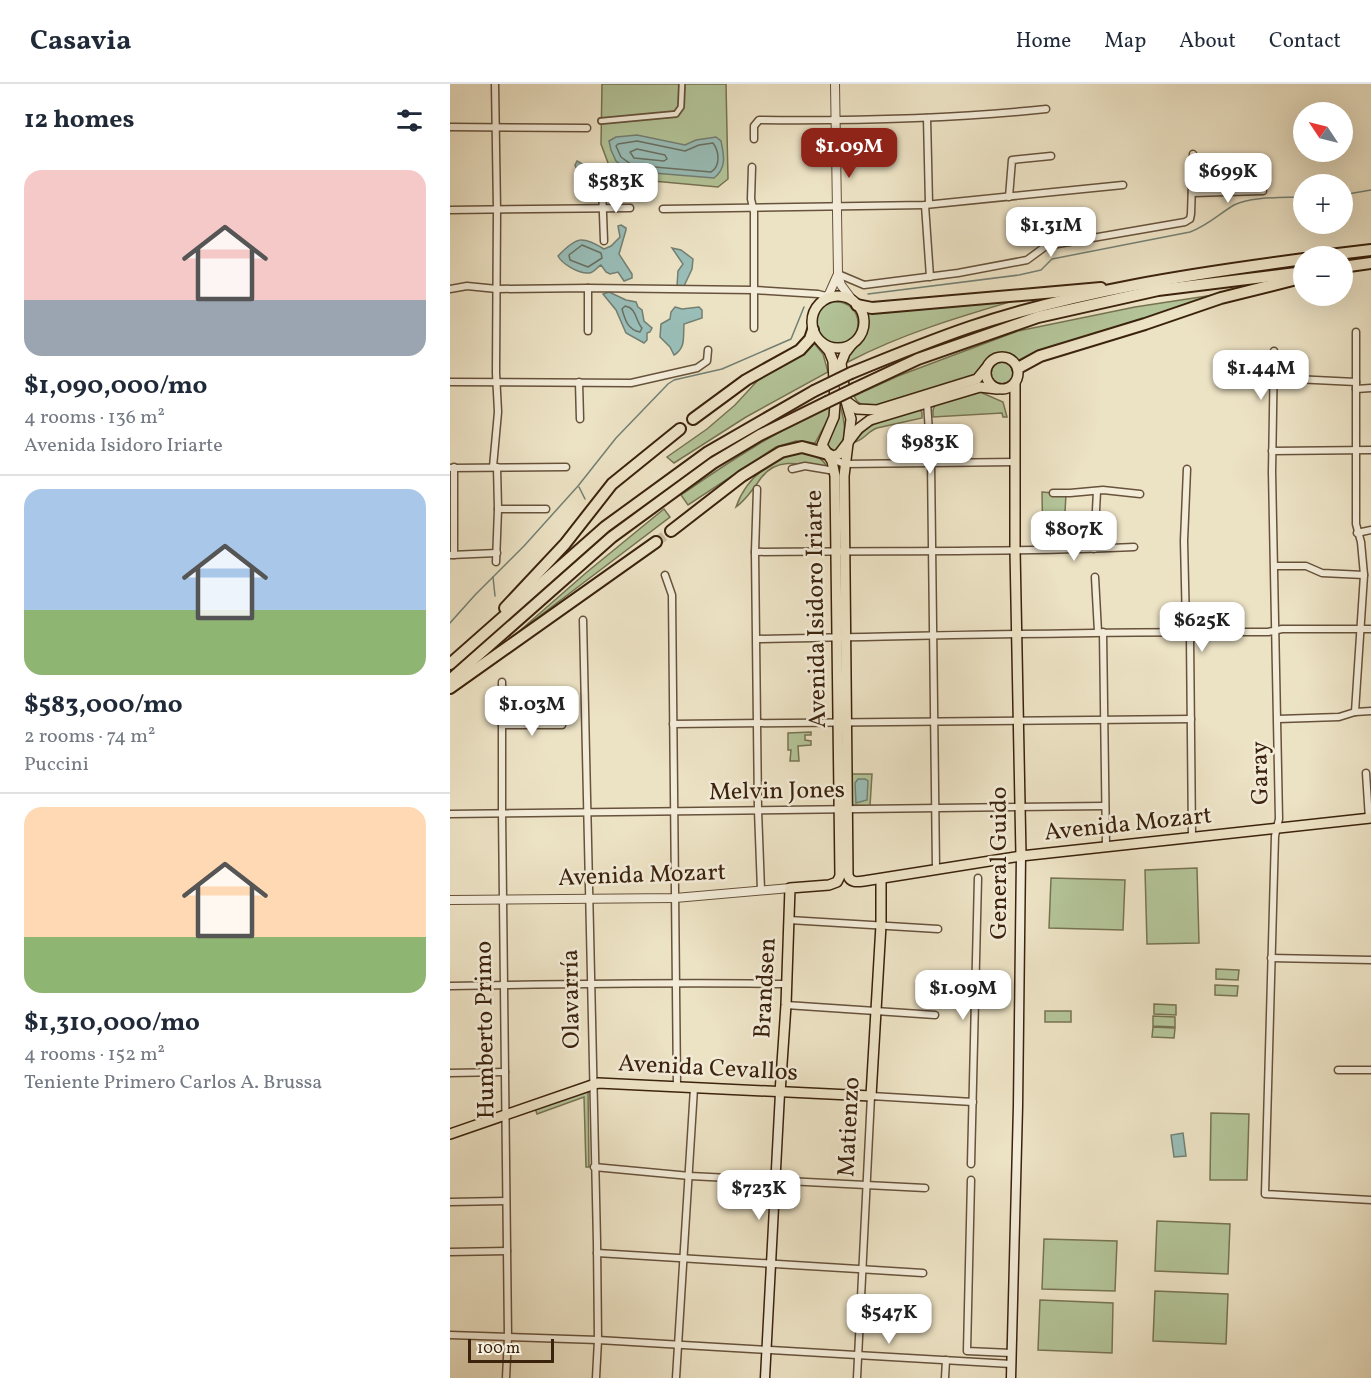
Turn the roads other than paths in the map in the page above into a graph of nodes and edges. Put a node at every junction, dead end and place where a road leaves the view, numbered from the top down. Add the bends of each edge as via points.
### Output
1 (495, 84) edge
2 (682, 84) edge
3 (835, 84) edge
4 (1046, 110) dead end
5 (927, 118) junction
6 (601, 121) dead end
7 (835, 121) junction
8 (450, 127) edge
9 (496, 128) junction
10 (586, 128) dead end
11 (754, 139) dead end
12 (1193, 154) dead end
13 (1051, 156) dead end
14 (752, 167) dead end
15 (1123, 185) dead end
16 (602, 187) dead end
17 (1263, 191) dead end
18 (1192, 193) junction
19 (1009, 197) junction
20 (927, 204) junction
21 (836, 206) junction
22 (753, 207) junction
23 (630, 208) dead end
24 (603, 209) junction
25 (663, 209) dead end
26 (450, 210) edge
27 (498, 210) junction
28 (604, 241) dead end
29 (1371, 250) edge
30 (1353, 252) edge
31 (1293, 261) edge
32 (1371, 263) edge
33 (1353, 266) edge
34 (838, 274) junction
35 (1293, 274) edge
36 (930, 277) junction
37 (1293, 281) edge
38 (1132, 286) junction
39 (588, 288) junction
40 (450, 289) edge
41 (497, 289) junction
42 (754, 290) junction
43 (824, 299) junction
44 (855, 303) junction
45 (754, 328) dead end
46 (813, 330) junction
47 (588, 331) dead end
48 (1356, 332) dead end
49 (821, 342) junction
50 (852, 344) junction
51 (708, 351) dead end
52 (1274, 351) dead end
53 (986, 368) junction
54 (1018, 368) junction
55 (1274, 378) junction
56 (450, 382) edge
57 (497, 382) junction
58 (579, 382) junction
59 (1015, 384) junction
60 (1356, 385) junction
61 (1371, 388) edge
62 (997, 389) junction
63 (846, 400) junction
64 (927, 402) junction
65 (580, 418) dead end
66 (693, 419) dead end
67 (680, 429) dead end
68 (847, 444) junction
69 (1357, 450) junction
70 (1371, 450) edge
71 (1272, 451) junction
72 (829, 456) junction
73 (1015, 462) junction
74 (931, 463) junction
75 (844, 464) junction
76 (495, 467) junction
77 (566, 467) dead end
78 (452, 468) edge
79 (792, 469) dead end
80 (1187, 469) dead end
81 (838, 474) junction
82 (757, 489) dead end
83 (1096, 491) junction
84 (1053, 493) dead end
85 (1140, 494) dead end
86 (498, 509) junction
87 (546, 509) dead end
88 (1371, 530) edge
89 (671, 531) tunnel mouth
90 (1357, 533) junction
91 (656, 542) tunnel mouth
92 (1134, 547) dead end
93 (1094, 549) junction
94 (932, 550) junction
95 (1015, 550) junction
96 (841, 551) junction
97 (755, 552) junction
98 (497, 553) junction
99 (452, 555) edge
100 (496, 562) dead end
101 (1275, 566) junction
102 (1364, 575) junction
103 (665, 576) dead end
104 (1095, 577) dead end
105 (583, 620) dead end
106 (1371, 628) edge
107 (1359, 629) junction
108 (1188, 631) junction
109 (1277, 631) junction
110 (1101, 632) junction
111 (933, 635) junction
112 (1016, 635) junction
113 (842, 637) junction
114 (757, 639) junction
115 (450, 663) edge
116 (450, 680) edge
117 (502, 682) dead end
118 (450, 688) edge
119 (1371, 711) edge
120 (1355, 712) junction
121 (1191, 719) junction
122 (1278, 719) junction
123 (1018, 720) junction
124 (1104, 720) junction
125 (934, 722) junction
126 (758, 723) junction
127 (843, 723) junction
128 (673, 724) junction
129 (502, 725) junction
130 (562, 725) dead end
131 (1366, 773) dead end
132 (1105, 806) junction
133 (1020, 807) junction
134 (935, 808) junction
135 (844, 809) junction
136 (758, 810) junction
137 (502, 812) junction
138 (587, 812) junction
139 (674, 813) junction
140 (450, 814) edge
141 (1370, 818) edge
142 (1277, 827) junction
143 (1192, 837) junction
144 (1106, 846) junction
145 (1021, 856) junction
146 (936, 869) junction
147 (978, 878) dead end
148 (881, 879) junction
149 (854, 882) joint
150 (834, 884) joint
151 (790, 888) junction
152 (761, 890) junction
153 (588, 898) junction
154 (675, 898) junction
155 (450, 900) edge
156 (503, 900) junction
157 (789, 920) junction
158 (881, 925) junction
159 (938, 929) dead end
160 (1271, 958) junction
161 (1371, 960) edge
162 (677, 982) junction
163 (787, 984) junction
164 (504, 985) junction
165 (590, 985) junction
166 (450, 986) edge
167 (786, 1005) junction
168 (876, 1011) junction
169 (934, 1015) dead end
170 (1338, 1070) dead end
171 (1371, 1070) edge
172 (505, 1072) junction
173 (450, 1073) edge
174 (592, 1084) junction
175 (677, 1087) junction
176 (694, 1088) junction
177 (780, 1093) junction
178 (871, 1096) junction
179 (973, 1102) junction
180 (505, 1114) junction
181 (450, 1134) edge
182 (971, 1164) dead end
183 (594, 1167) junction
184 (690, 1176) junction
185 (775, 1179) junction
186 (971, 1180) dead end
187 (866, 1185) junction
188 (926, 1188) dead end
189 (1371, 1200) edge
190 (506, 1201) junction
191 (450, 1202) edge
192 (507, 1251) junction
193 (450, 1252) edge
194 (597, 1253) junction
195 (684, 1258) junction
196 (770, 1263) junction
197 (861, 1270) junction
198 (922, 1273) dead end
199 (450, 1335) edge
200 (508, 1337) junction
201 (598, 1340) junction
202 (678, 1345) junction
203 (766, 1350) junction
204 (1011, 1353) junction
205 (858, 1356) junction
206 (946, 1360) junction
207 (1011, 1364) junction
208 (506, 1378) edge
209 (596, 1378) edge
210 (676, 1378) edge
211 (765, 1378) edge
212 (857, 1378) edge
213 (945, 1378) edge
214 (1011, 1378) edge

1 - 9 street
2 - 6 street via 681,107 676,114
3 - 7 street
4 - 5 street
5 - 7 street
5 - 20 street
7 - 11 street via 759,120 754,126
7 - 21 street
8 - 9 street
9 - 10 street
9 - 27 street
12 - 18 street
13 - 19 street via 1012,160
14 - 22 street
15 - 19 street
16 - 24 street
17 - 18 street
18 - 36 street via 1190,219 1185,222 1046,246 1027,261
19 - 20 street
20 - 21 street
20 - 36 street
21 - 22 street
21 - 34 street
22 - 25 street
22 - 42 street
23 - 24 street
24 - 27 street
24 - 28 street
26 - 27 street
27 - 41 street
29 - 30 highway
31 - 38 highway
32 - 33 highway
34 - 36 street via 864,285
34 - 43 street
34 - 44 street
35 - 116 highway, bridge via 1158,290 1038,317 918,359 856,388 760,435 612,537
37 - 54 highway via 1221,298 1040,356
38 - 44 highway via 872,308
38 - 115 highway, bridge via 970,327 814,391 708,452 605,527
39 - 41 street
39 - 42 street
39 - 47 street
40 - 41 street
41 - 57 street
42 - 43 street via 818,294
42 - 45 street
43 - 44 main road via 841,297
43 - 46 main road via 813,315
44 - 50 main road via 863,326
46 - 49 main road
46 - 66 highway via 800,350 739,384
48 - 60 street
49 - 50 main road via 836,348
49 - 72 main road, Avenida Isidoro Iriarte via 831,356 834,381 834,417 823,441
50 - 63 main road, Avenida Isidoro Iriarte via 841,363
51 - 58 street via 704,365 682,372 631,383
52 - 55 street, Garay
53 - 54 main road via 1002,356
53 - 62 main road via 987,378
53 - 63 main road via 977,379 877,410 857,410
54 - 59 main road
55 - 60 street
55 - 71 street, Garay
56 - 57 street
57 - 58 street
57 - 76 street
58 - 65 street
59 - 62 main road
59 - 73 main road, General Guido
60 - 61 street
60 - 69 street
62 - 64 main road via 980,387
63 - 68 main road, Avenida Isidoro Iriarte via 851,419
64 - 68 main road via 866,422
64 - 74 street
67 - 115 highway via 612,484 558,552
68 - 72 main road via 839,454
68 - 75 main road, Avenida Isidoro Iriarte
69 - 70 street
69 - 71 street
69 - 90 street
71 - 101 street, Garay
72 - 75 street
72 - 81 main road, Avenida Isidoro Iriarte
72 - 89 highway via 802,447 781,452 742,476
73 - 74 street
73 - 95 main road, General Guido
74 - 75 street
74 - 94 street
75 - 81 main road, Avenida Isidoro Iriarte
76 - 77 street
76 - 78 street
76 - 86 street
78 - 99 street
79 - 81 street via 805,466
80 - 108 street via 1184,541
81 - 96 main road, Avenida Isidoro Iriarte
82 - 97 street
83 - 84 street
83 - 85 street
83 - 93 street
86 - 87 street
86 - 98 street
88 - 90 street
90 - 102 street
91 - 118 highway
92 - 93 street
93 - 95 street
94 - 95 street
94 - 96 street
94 - 111 street
95 - 112 main road, General Guido
96 - 97 street
96 - 113 main road, Avenida Isidoro Iriarte
97 - 114 street
98 - 99 street
98 - 100 street
101 - 102 street via 1306,566 1326,574
101 - 109 street, Garay
102 - 107 street
103 - 128 street via 672,595
104 - 110 street
105 - 138 street, Olavarría
106 - 107 street
107 - 109 street
107 - 120 street
108 - 109 street
108 - 110 street
108 - 121 street
109 - 122 street, Garay
110 - 112 street
110 - 124 street
111 - 112 street
111 - 113 street
111 - 125 street
112 - 123 main road, General Guido
113 - 114 street
113 - 127 main road, Avenida Isidoro Iriarte
114 - 126 street
117 - 129 street, Humberto Primo
119 - 120 street
120 - 122 street via 1339,717
121 - 124 street
121 - 143 street
122 - 142 street, Garay
123 - 124 street
123 - 125 street
123 - 133 main road, General Guido
124 - 132 street
125 - 127 street
125 - 134 street
126 - 127 street
126 - 128 street
126 - 136 street
127 - 135 main road, Avenida Isidoro Iriarte
128 - 139 street
129 - 130 street
129 - 137 street, Humberto Primo
131 - 141 street
132 - 133 street, Melvin Jones
132 - 144 street
133 - 134 street, Melvin Jones
133 - 145 main road, General Guido
134 - 135 street, Melvin Jones
134 - 146 street
135 - 136 street, Melvin Jones
135 - 149 main road, Avenida Isidoro Iriarte via 848,875
135 - 150 main road, Avenida Isidoro Iriarte via 840,876
136 - 139 street, Melvin Jones
136 - 152 street
137 - 138 street, Melvin Jones
137 - 140 street, Melvin Jones
137 - 156 street, Humberto Primo
138 - 139 street, Melvin Jones
138 - 153 street, Olavarría
139 - 154 street
141 - 142 main road, Avenida Mozart
142 - 143 main road, Avenida Mozart
142 - 160 street, Garay
143 - 144 main road, Avenida Mozart
144 - 145 main road, Avenida Mozart
145 - 146 main road, Avenida Mozart
145 - 204 main road, General Guido
146 - 148 main road, Avenida Mozart
147 - 179 street
148 - 149 main road, Avenida Mozart
148 - 158 main road, Matienzo
150 - 151 main road, Avenida Mozart
151 - 152 street, Avenida Mozart
151 - 157 main road, Brandsen
152 - 154 street, Avenida Mozart
153 - 154 street, Avenida Mozart
153 - 156 street, Avenida Mozart
153 - 165 street, Olavarría
154 - 162 street
155 - 156 street, Avenida Mozart
156 - 164 street, Humberto Primo
157 - 158 street
157 - 163 main road, Brandsen
158 - 159 street
158 - 168 main road, Matienzo
160 - 161 street
160 - 189 street, Garay via 1265,1194
162 - 163 street
162 - 165 street
162 - 175 street
163 - 167 main road, Brandsen
164 - 165 street
164 - 166 street
164 - 172 street, Humberto Primo
165 - 174 street, Olavarría
167 - 168 street
167 - 177 main road, Brandsen
168 - 169 street
168 - 178 main road, Matienzo
170 - 171 street
172 - 173 street
172 - 180 street, Humberto Primo
174 - 175 main road, Avenida Cevallos
174 - 180 main road, Avenida Cevallos
174 - 183 street, Olavarría
175 - 176 main road, Avenida Cevallos
176 - 177 main road, Avenida Cevallos
176 - 184 street
177 - 178 main road, Avenida Cevallos
177 - 185 main road, Brandsen
178 - 179 street, Avenida Cevallos
178 - 187 street, Matienzo
179 - 182 street
180 - 181 main road, Avenida Cevallos
180 - 190 street, Humberto Primo
183 - 184 street
183 - 194 street, Olavarría
184 - 185 street
184 - 195 street
185 - 187 street
185 - 196 main road, Brandsen
186 - 204 street via 967,1351
187 - 188 street
187 - 197 street, Matienzo
190 - 191 street
190 - 192 street, Humberto Primo
192 - 193 street
192 - 200 street, Humberto Primo
194 - 195 street
194 - 201 street, Olavarría
195 - 196 street
195 - 202 street
196 - 197 street
196 - 203 main road, Brandsen
197 - 198 street
197 - 205 street, Matienzo
199 - 200 street
200 - 201 street
200 - 208 street, Humberto Primo
201 - 202 street
201 - 209 street, Olavarría
202 - 203 street
202 - 210 street
203 - 205 street
203 - 211 main road, Brandsen
204 - 207 main road, General Guido
205 - 206 street
205 - 212 street, Matienzo
206 - 207 street
206 - 213 street
207 - 214 main road, General Guido

